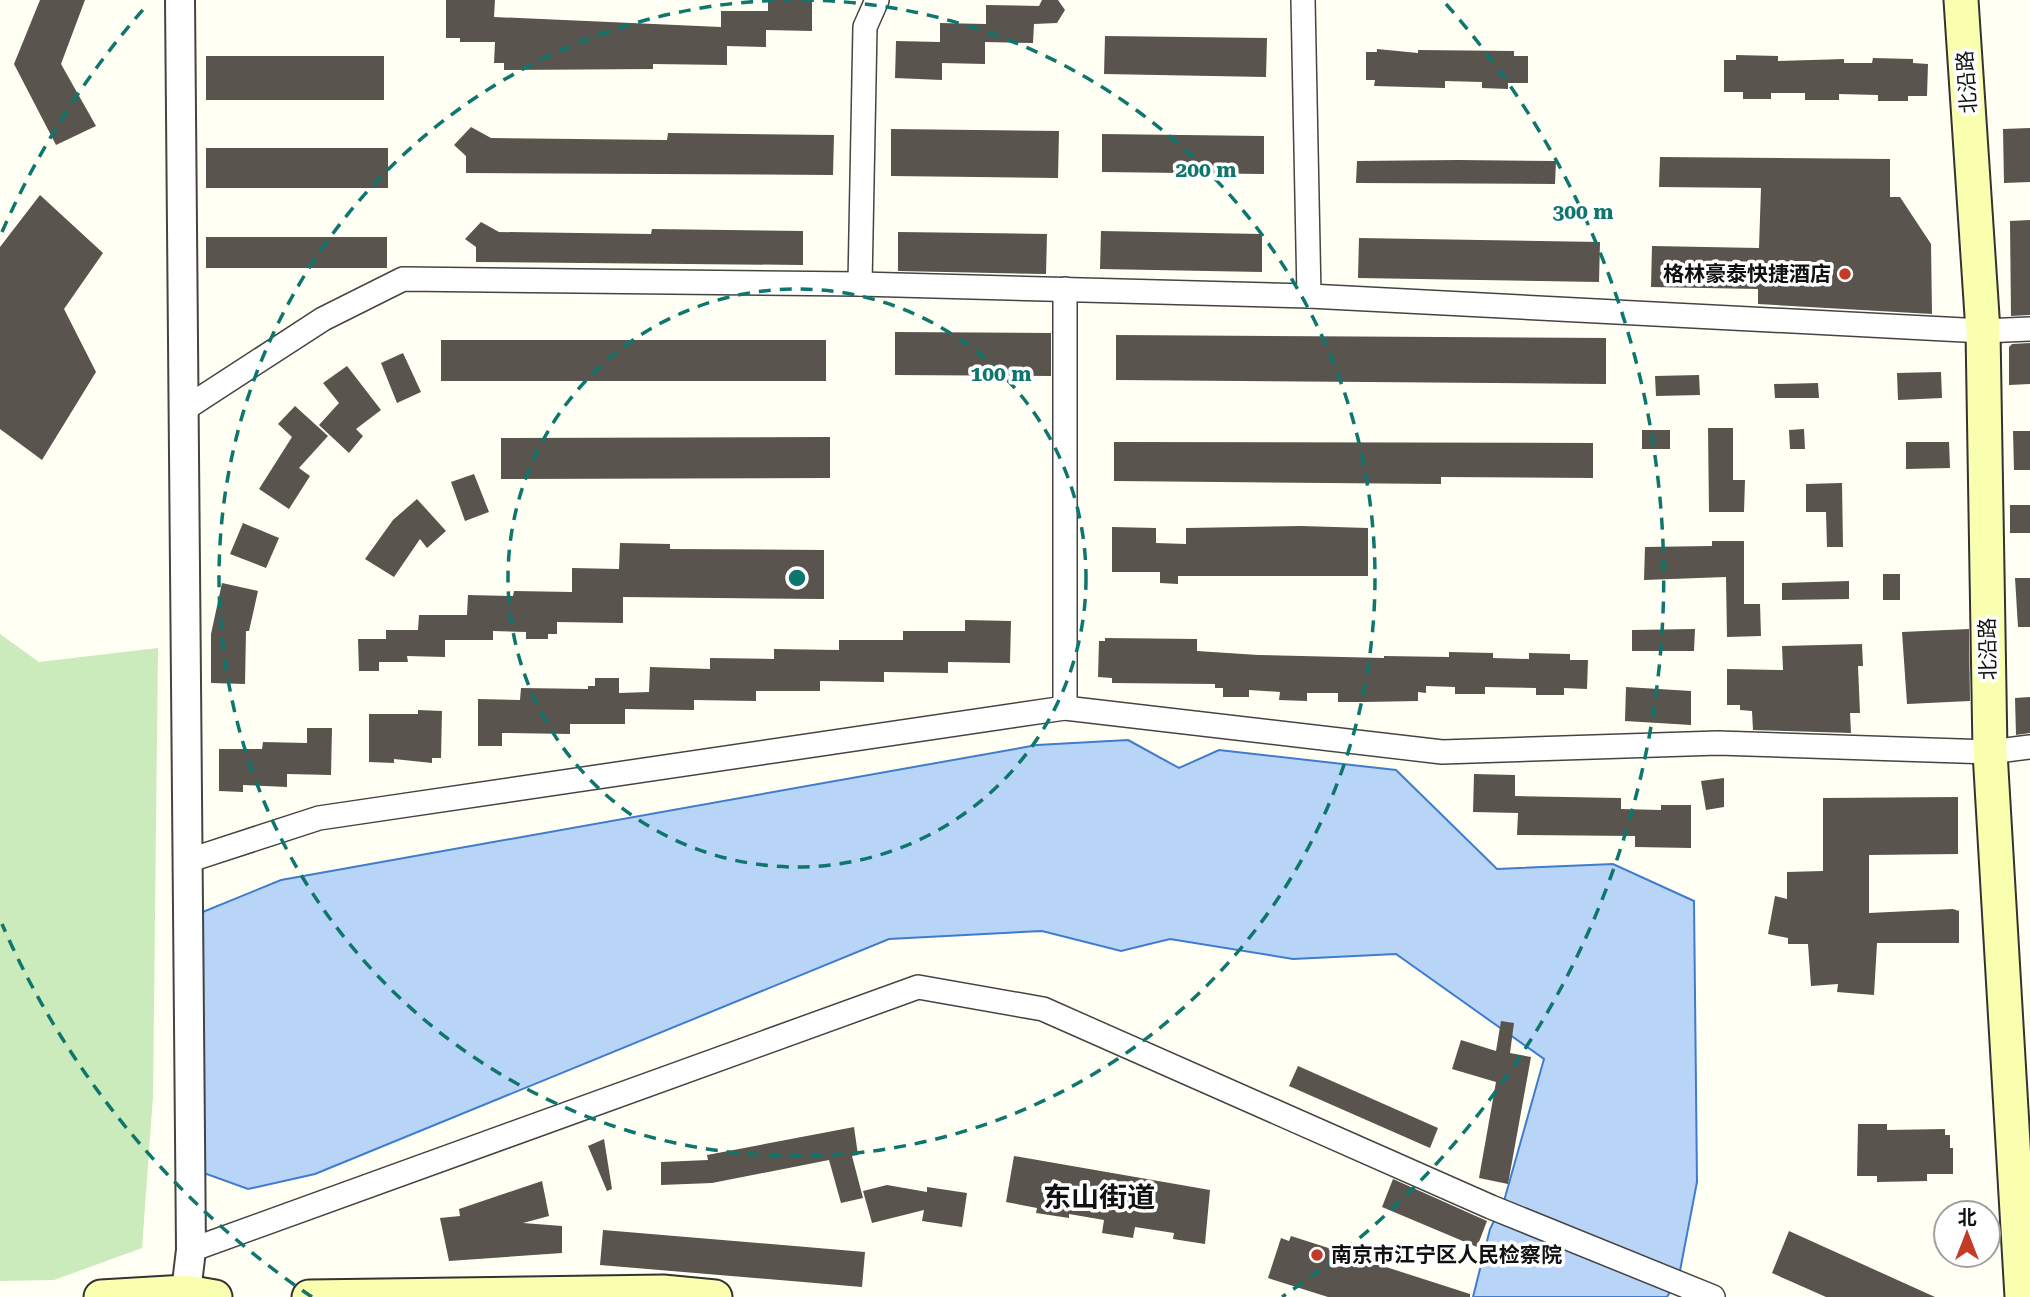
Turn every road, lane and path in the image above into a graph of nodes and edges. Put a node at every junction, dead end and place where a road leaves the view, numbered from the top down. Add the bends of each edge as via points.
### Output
1 (180, 0) edge
2 (877, 0) edge
3 (1303, 0) edge
4 (1961, 0) edge
5 (860, 284) junction
6 (1065, 289) junction
7 (1309, 296) junction
8 (2030, 329) edge
9 (1983, 331) junction
10 (183, 410) junction
11 (1065, 708) junction
12 (2030, 747) edge
13 (1990, 752) junction
14 (187, 861) junction
15 (191, 1250) junction
16 (1703, 1293) edge
17 (197, 1295) edge
18 (101, 1297) edge
19 (309, 1297) edge
20 (715, 1297) edge
21 (2022, 1297) edge

1 - 10 street
2 - 5 street via 865,27
3 - 7 street
4 - 9 main road, 北沿路
5 - 6 street
5 - 10 street via 403,279 323,319
6 - 7 street
6 - 11 street
7 - 9 street
8 - 9 street
9 - 13 main road, 北沿路
10 - 14 street
11 - 13 street via 1442,752 1718,743
11 - 14 street via 318,818
12 - 13 street
13 - 21 main road, 北沿路
14 - 15 street
15 - 16 street via 918,986 1043,1009 1491,1207
15 - 17 street
17 - 18 main road
19 - 20 main road via 663,1292

